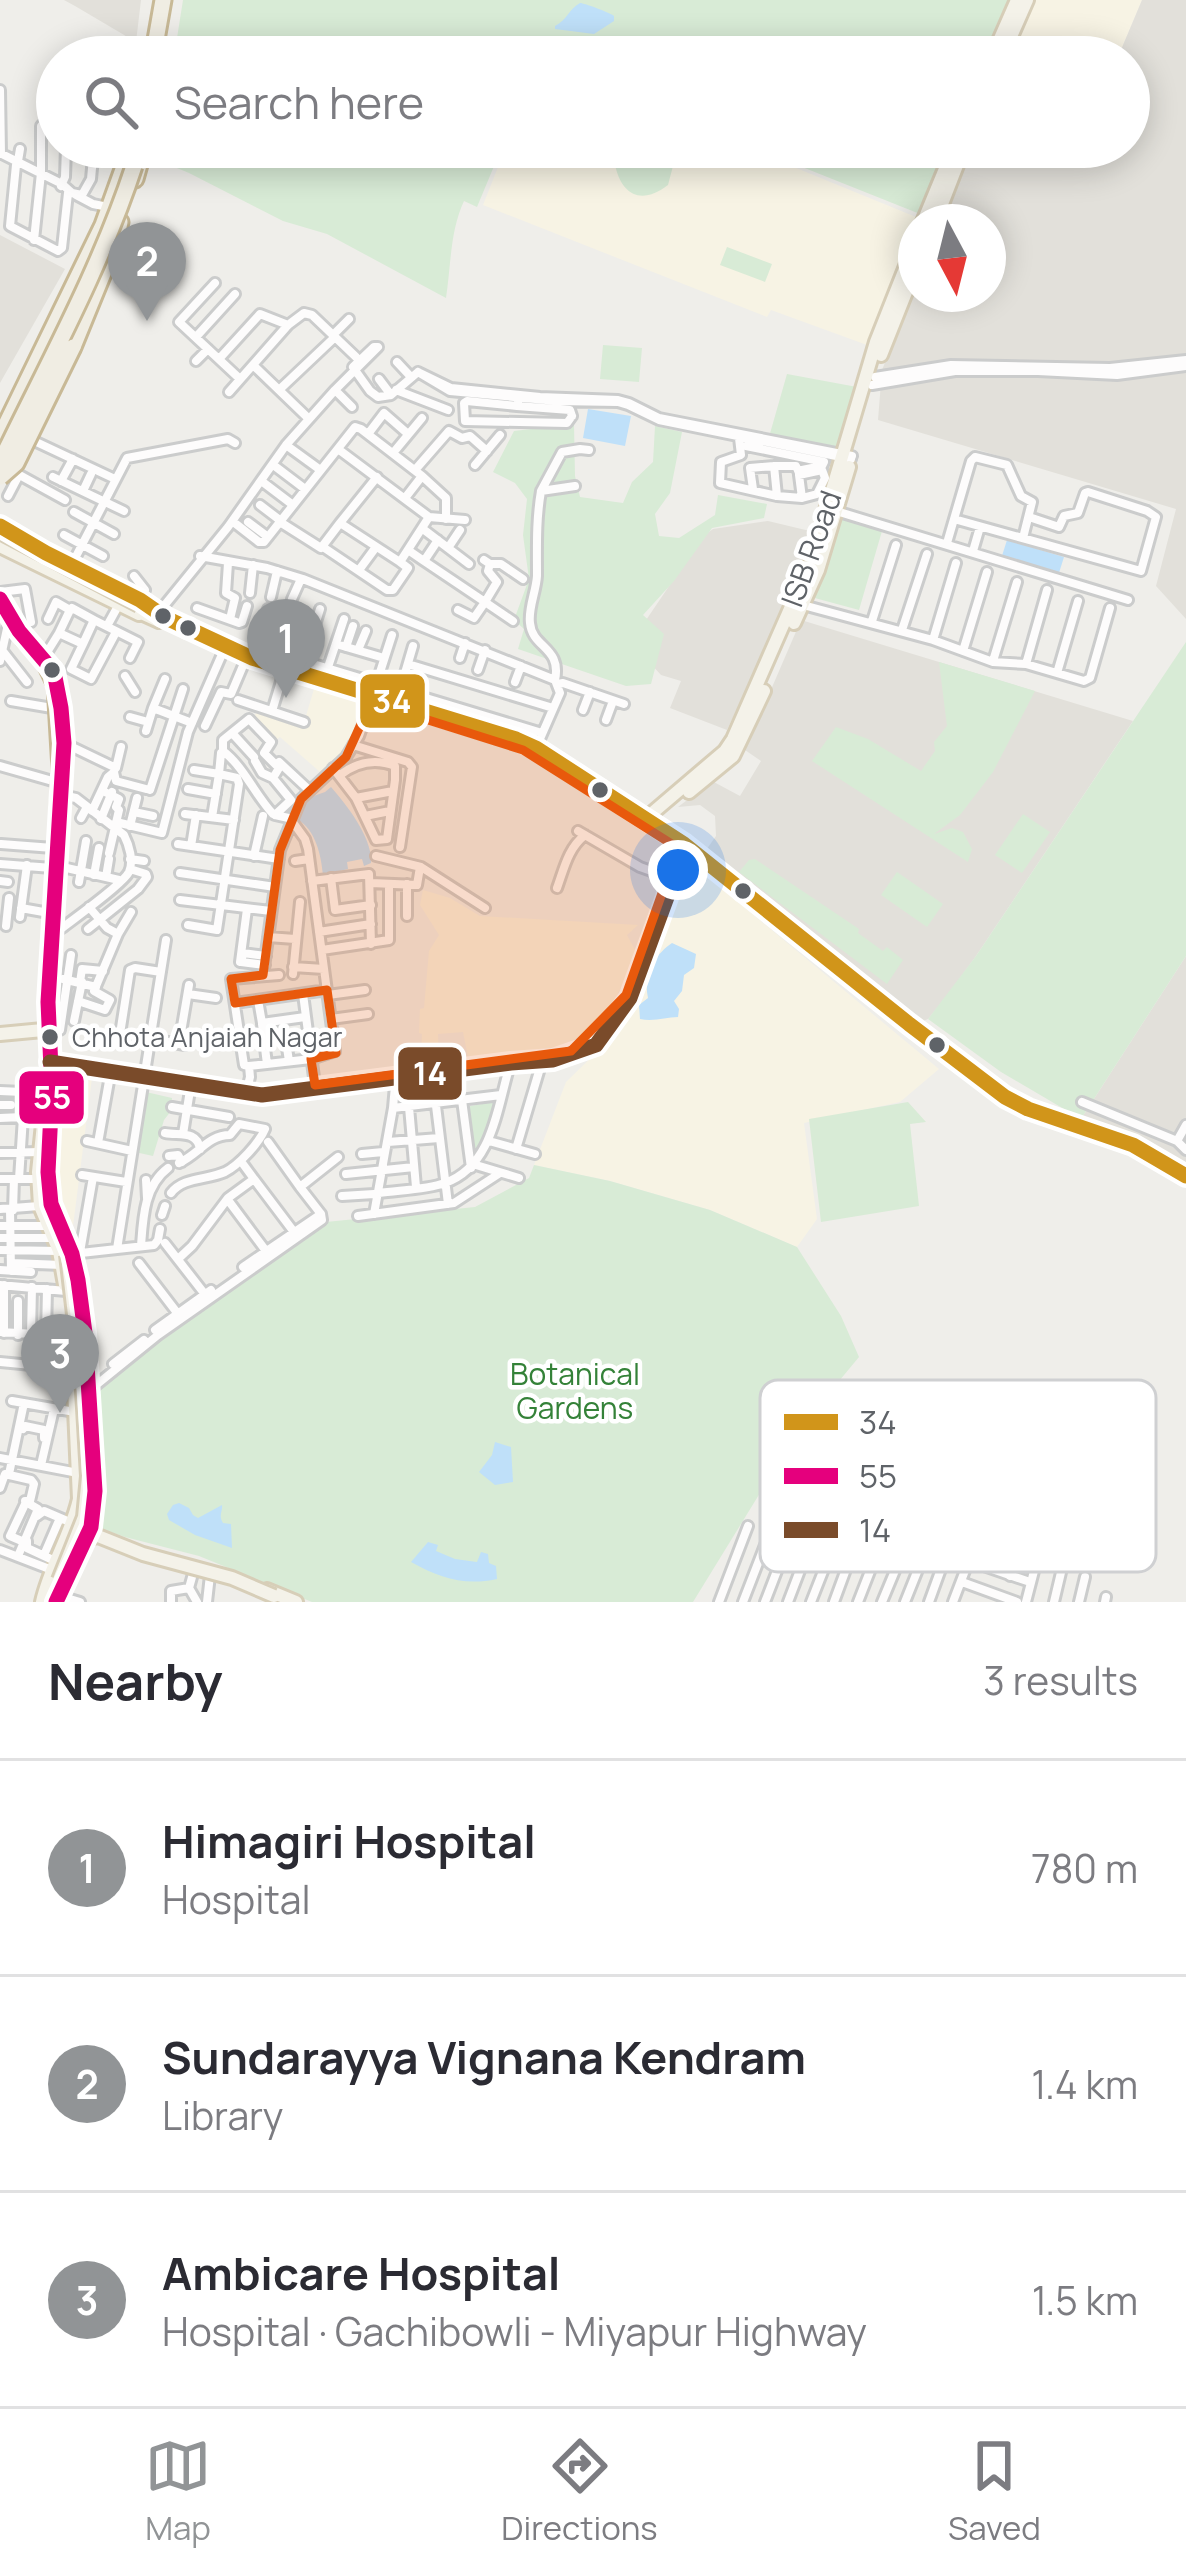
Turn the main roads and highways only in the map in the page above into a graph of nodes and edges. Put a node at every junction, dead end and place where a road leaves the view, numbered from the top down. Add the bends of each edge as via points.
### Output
1 (167, 0) edge
2 (1017, 0) edge
3 (1027, 0) edge
4 (158, 36) edge
5 (165, 36) edge
6 (1001, 36) edge
7 (1011, 36) edge
8 (129, 168) edge
9 (130, 168) edge
10 (131, 168) edge
11 (132, 168) edge
12 (945, 168) edge
13 (956, 168) edge
14 (930, 204) edge
15 (942, 204) edge
16 (120, 222) junction
17 (80, 274) junction
18 (898, 288) edge
19 (898, 312) edge
20 (0, 416) edge
21 (0, 437) edge
22 (0, 449) edge
23 (847, 457) junction
24 (6, 472) edge
25 (0, 536) edge
26 (22, 549) junction
27 (1, 606) edge
28 (150, 609) junction
29 (251, 656) junction
30 (42, 661) junction
31 (762, 686) junction
32 (373, 693) junction
33 (544, 757) junction
34 (59, 788) junction
35 (650, 822) junction
36 (56, 837) junction
37 (681, 850) junction
38 (55, 867) junction
39 (43, 1027) junction
40 (0, 1030) edge
41 (21, 1033) junction
42 (926, 1041) junction
43 (594, 1042) junction
44 (54, 1058) junction
45 (543, 1059) junction
46 (145, 1073) junction
47 (394, 1075) junction
48 (47, 1099) junction
49 (42, 1167) junction
50 (1186, 1178) edge
51 (64, 1248) junction
52 (69, 1522) junction
53 (89, 1530) junction
54 (53, 1567) junction
55 (279, 1600) edge
56 (57, 1601) edge
57 (296, 1602) edge

1 - 4 highway
1 - 5 highway
2 - 6 main road
3 - 7 main road
8 - 17 highway
9 - 22 highway, bridge
10 - 24 highway, bridge
11 - 16 highway
12 - 14 main road
13 - 15 main road
16 - 24 highway
16 - 24 highway, bridge via 76,344
17 - 20 highway via 57,299
17 - 21 highway
18 - 23 main road, ISB Road
19 - 23 main road, ISB Road
23 - 31 main road, ISB Road
23 - 31 main road, ISB Road via 804,602
25 - 26 main road
25 - 28 main road, bridge
26 - 28 main road
26 - 28 main road via 134,614
27 - 30 main road
27 - 30 main road
27 - 36 highway, bridge via 56,685
28 - 29 main road
28 - 29 main road via 223,652
29 - 32 main road
29 - 32 main road via 283,675
30 - 34 main road
30 - 34 main road via 59,687
31 - 35 main road, ISB Road via 725,752
31 - 35 main road, ISB Road via 733,756
32 - 33 main road
32 - 33 main road via 398,695
33 - 35 main road
33 - 35 main road
34 - 36 main road
35 - 37 main road
35 - 42 main road
36 - 38 main road
37 - 42 main road
37 - 43 main road via 626,995
37 - 43 main road via 630,998
38 - 39 main road
38 - 44 main road
39 - 40 main road
39 - 41 main road
39 - 44 main road
40 - 41 main road
41 - 44 main road
42 - 50 main road via 1025,1116
43 - 45 main road
44 - 46 main road
44 - 46 main road
44 - 48 main road
45 - 47 main road
45 - 47 main road
46 - 47 main road via 270,1090
46 - 47 main road via 262,1095
48 - 49 main road
48 - 49 main road
49 - 51 main road
49 - 51 main road via 40,1206
51 - 52 main road via 80,1473
51 - 53 main road via 86,1334 95,1491
51 - 54 main road, bridge via 88,1476 85,1517
52 - 53 main road
52 - 54 main road
53 - 55 main road via 141,1559
53 - 56 main road
53 - 57 main road
54 - 55 main road, bridge via 80,1541 98,1536
54 - 56 main road

